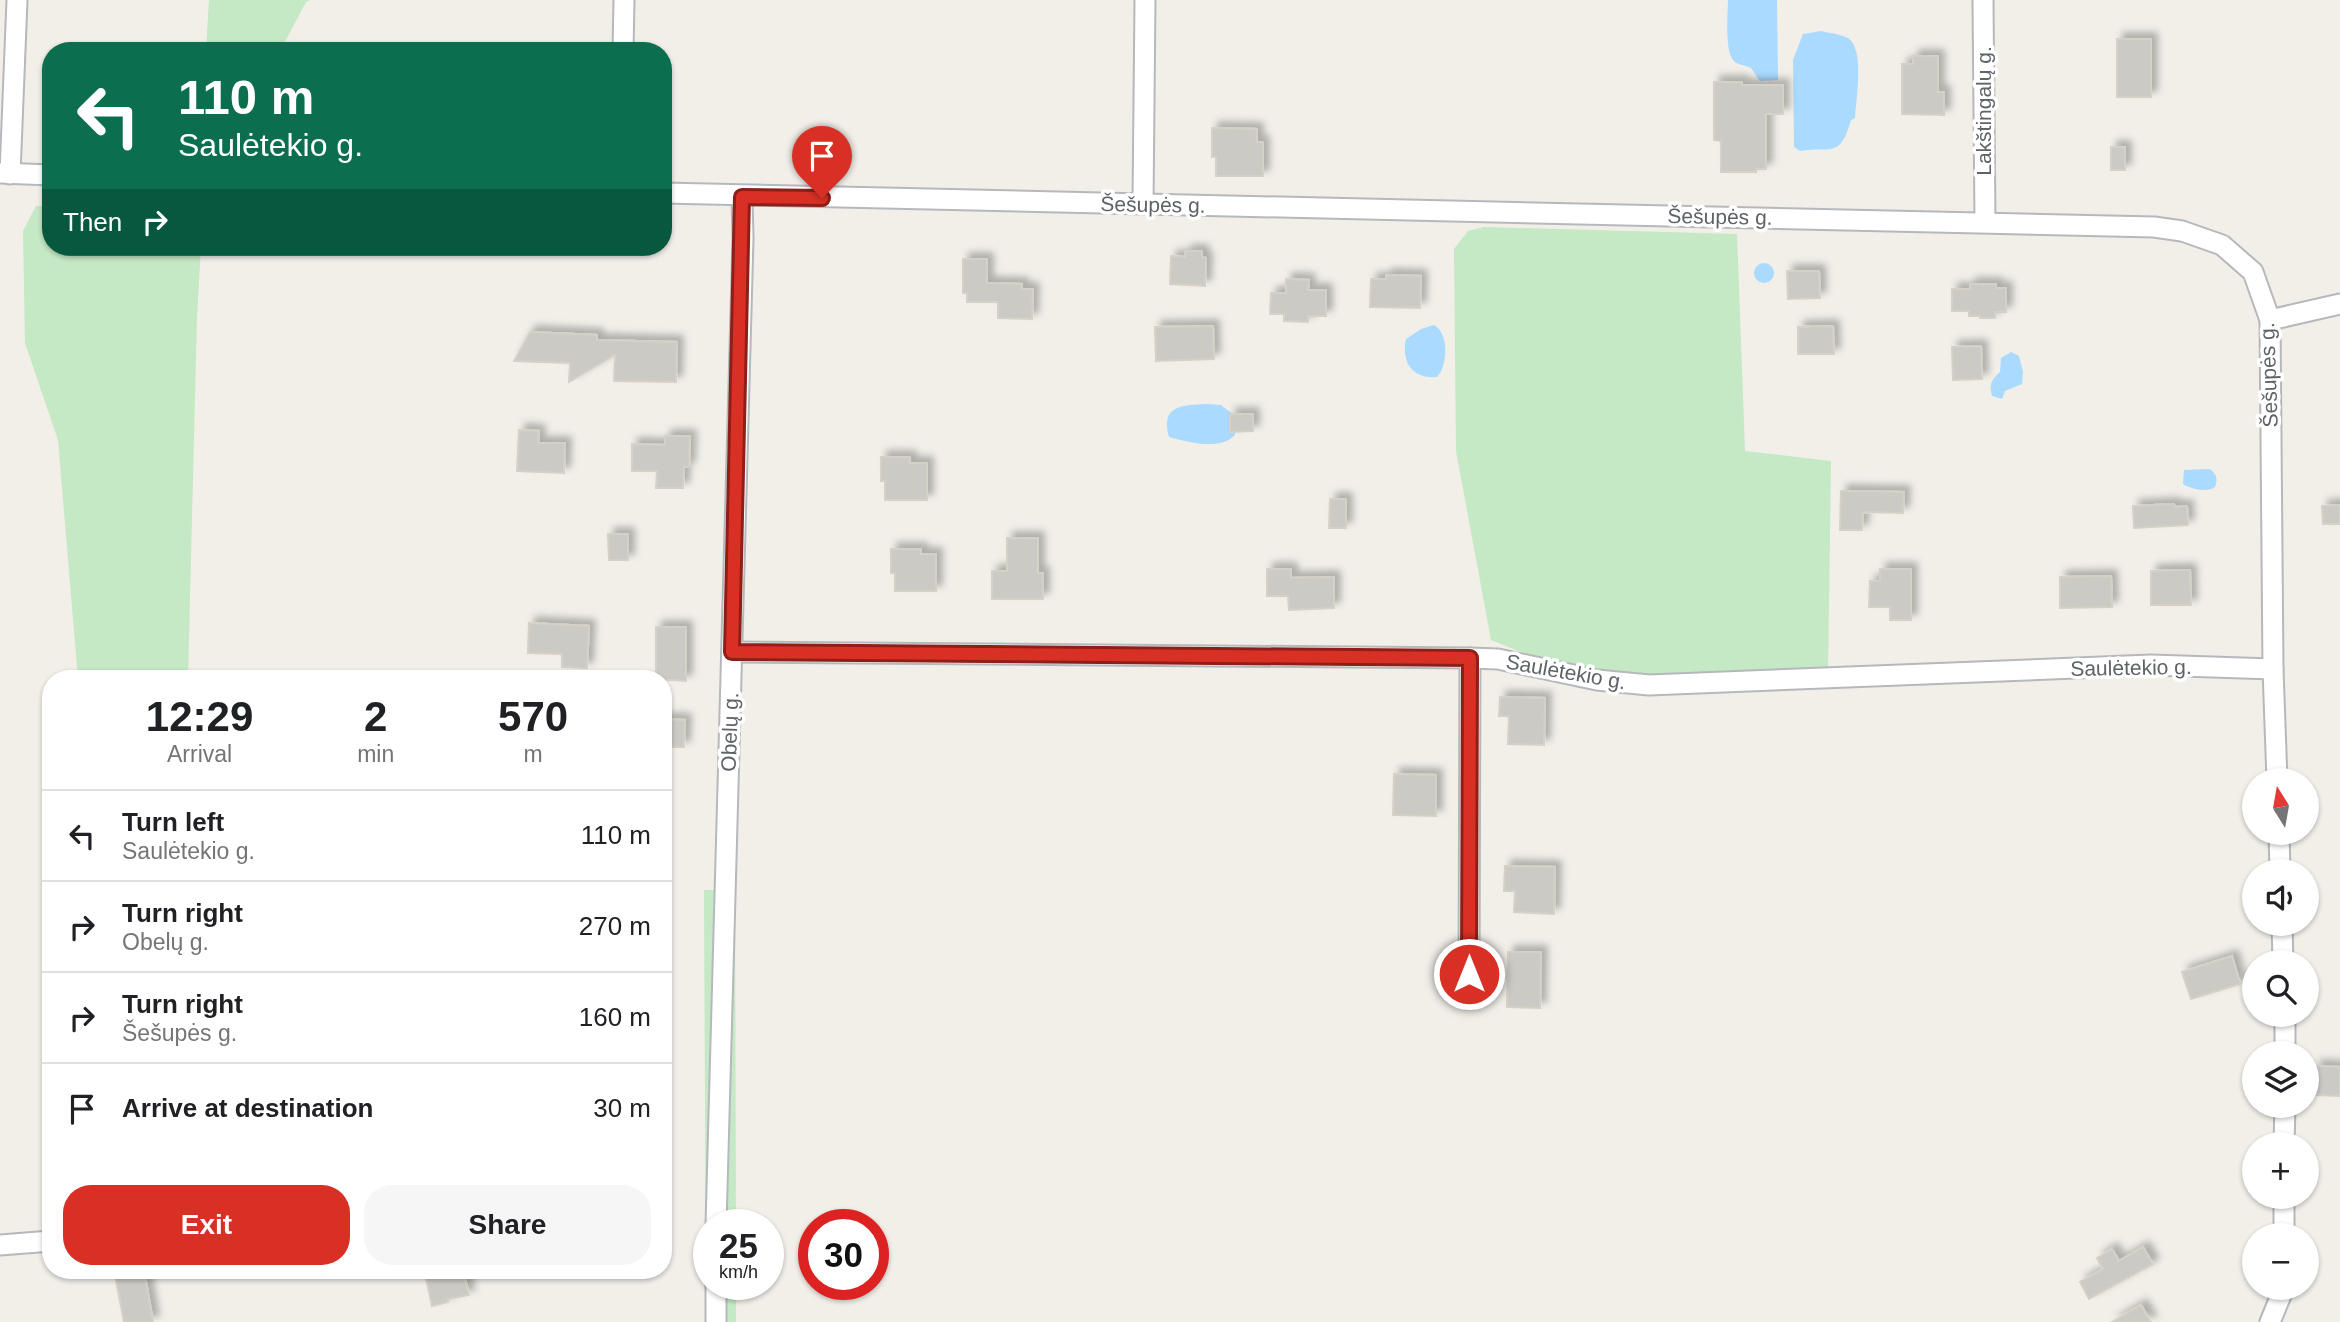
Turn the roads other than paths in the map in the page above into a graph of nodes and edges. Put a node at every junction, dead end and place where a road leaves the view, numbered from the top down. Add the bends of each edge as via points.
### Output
1 (17, 0) edge
2 (624, 0) edge
3 (1145, 0) edge
4 (1983, 0) edge
5 (623, 42) edge
6 (5, 174) edge
7 (42, 175) edge
8 (672, 193) edge
9 (742, 197) junction
10 (1143, 204) junction
11 (1985, 222) junction
12 (2340, 304) edge
13 (2270, 320) junction
14 (732, 652) junction
15 (1470, 658) junction
16 (2273, 669) junction
17 (2277, 768) edge
18 (1469, 974) dead end
19 (716, 1209) edge
20 (42, 1242) edge
21 (0, 1245) edge
22 (716, 1300) edge
23 (2279, 1300) edge
24 (716, 1322) edge
25 (2270, 1322) edge

1 - 6 street
2 - 5 street
3 - 10 street
4 - 11 street, Lakštingalų g.
6 - 7 street
8 - 9 street, Šešupės g.
9 - 10 street, Šešupės g.
9 - 14 street, Obelų g.
10 - 11 street, Šešupės g.
11 - 13 street, Šešupės g. via 2154,226 2212,241 2253,272
12 - 13 street
13 - 16 street, Šešupės g.
14 - 15 street, Saulėtekio g.
14 - 19 street, Obelų g.
15 - 16 street, Saulėtekio g. via 1649,685 2151,666
15 - 18 street
16 - 17 street, Šešupės g.
20 - 21 street
22 - 24 street
23 - 25 street

